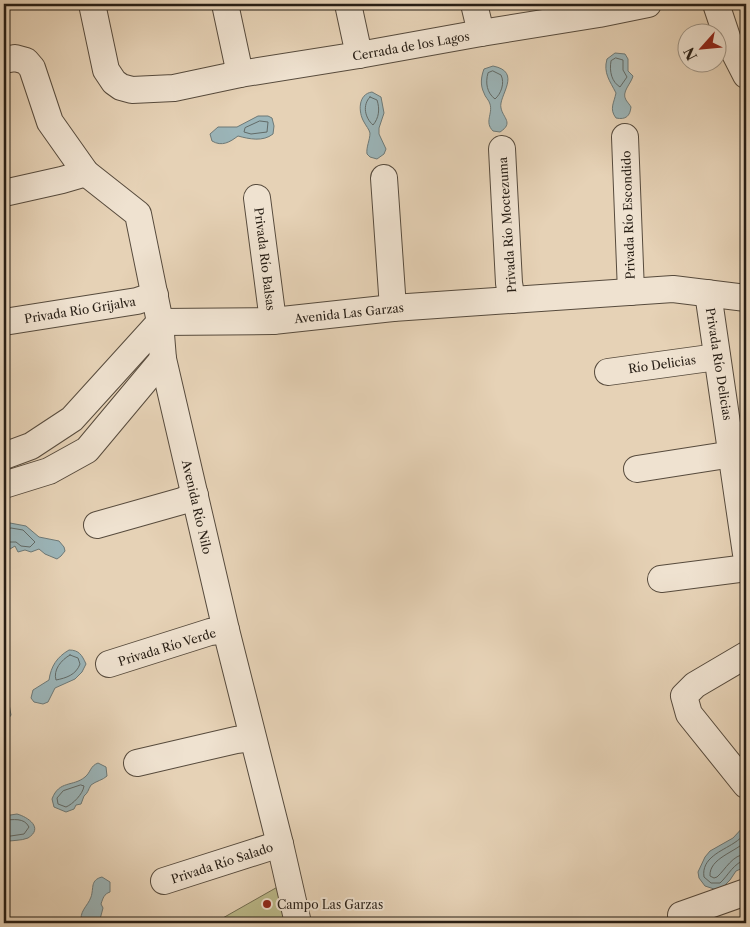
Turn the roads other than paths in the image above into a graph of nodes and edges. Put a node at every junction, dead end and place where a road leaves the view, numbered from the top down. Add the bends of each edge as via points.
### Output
1 (92, 4) edge
2 (225, 4) edge
3 (348, 4) edge
4 (474, 4) edge
5 (648, 4) edge
6 (716, 4) edge
7 (598, 9) edge
8 (480, 33) junction
9 (737, 38) edge
10 (359, 55) junction
11 (15, 60) edge
12 (240, 74) junction
13 (746, 75) edge
14 (626, 137) dead end
15 (502, 149) dead end
16 (86, 173) junction
17 (384, 178) dead end
18 (4, 193) edge
19 (257, 198) dead end
20 (631, 292) junction
21 (708, 293) junction
22 (746, 293) edge
23 (155, 295) junction
24 (512, 300) junction
25 (393, 308) junction
26 (273, 321) junction
27 (4, 322) edge
28 (160, 322) junction
29 (717, 357) junction
30 (163, 359) junction
31 (608, 372) dead end
32 (733, 454) junction
33 (4, 456) edge
34 (637, 469) dead end
35 (4, 485) edge
36 (194, 496) junction
37 (97, 525) dead end
38 (746, 554) edge
39 (746, 565) edge
40 (661, 579) dead end
41 (226, 630) junction
42 (746, 655) edge
43 (109, 664) dead end
44 (252, 738) junction
45 (137, 763) dead end
46 (746, 785) edge
47 (280, 844) junction
48 (164, 881) dead end
49 (746, 892) edge
50 (681, 915) dead end
51 (298, 923) edge

1 - 12 street, Cerrada de los Lagos via 106,70 121,88 174,88
2 - 12 street
3 - 10 street
4 - 8 street
5 - 7 street, Cerrada de los Lagos
6 - 9 street
7 - 8 street, Cerrada de los Lagos
8 - 10 street, Cerrada de los Lagos
9 - 13 street
10 - 12 street, Cerrada de los Lagos
11 - 16 street, Avenida Río Nilo via 32,68 50,122
14 - 20 street, Privada Río Escondido
15 - 24 street, Privada Río Moctezuma
16 - 18 street
16 - 23 street, Avenida Río Nilo via 138,214
17 - 25 street
19 - 26 street, Privada Río Balsas
20 - 21 street, Avenida Las Garzas via 673,289
20 - 24 street, Avenida Las Garzas
21 - 22 street, Avenida Las Garzas
21 - 29 street, Privada Río Delicias
23 - 27 street, Privada Río Grijalva via 137,301
23 - 28 street, Avenida Río Nilo
24 - 25 street, Avenida Las Garzas
25 - 26 street, Avenida Las Garzas
26 - 28 street, Avenida Las Garzas
28 - 30 street, Avenida Río Nilo
28 - 33 street via 72,419 31,446
29 - 31 street, Río Delicias
29 - 32 street, Privada Río Delicias
30 - 35 street via 87,450 49,471
30 - 36 street, Avenida Río Nilo
32 - 34 street
32 - 38 street, Privada Río Delicias
36 - 37 street
36 - 41 street, Avenida Río Nilo
39 - 40 street
41 - 43 street, Privada Río Verde via 210,632
41 - 44 street, Avenida Río Nilo
42 - 46 street via 695,685 684,696 689,714
44 - 45 street
44 - 47 street, Avenida Río Nilo
47 - 48 street, Privada Río Salado
47 - 51 street, Avenida Río Nilo
49 - 50 street

